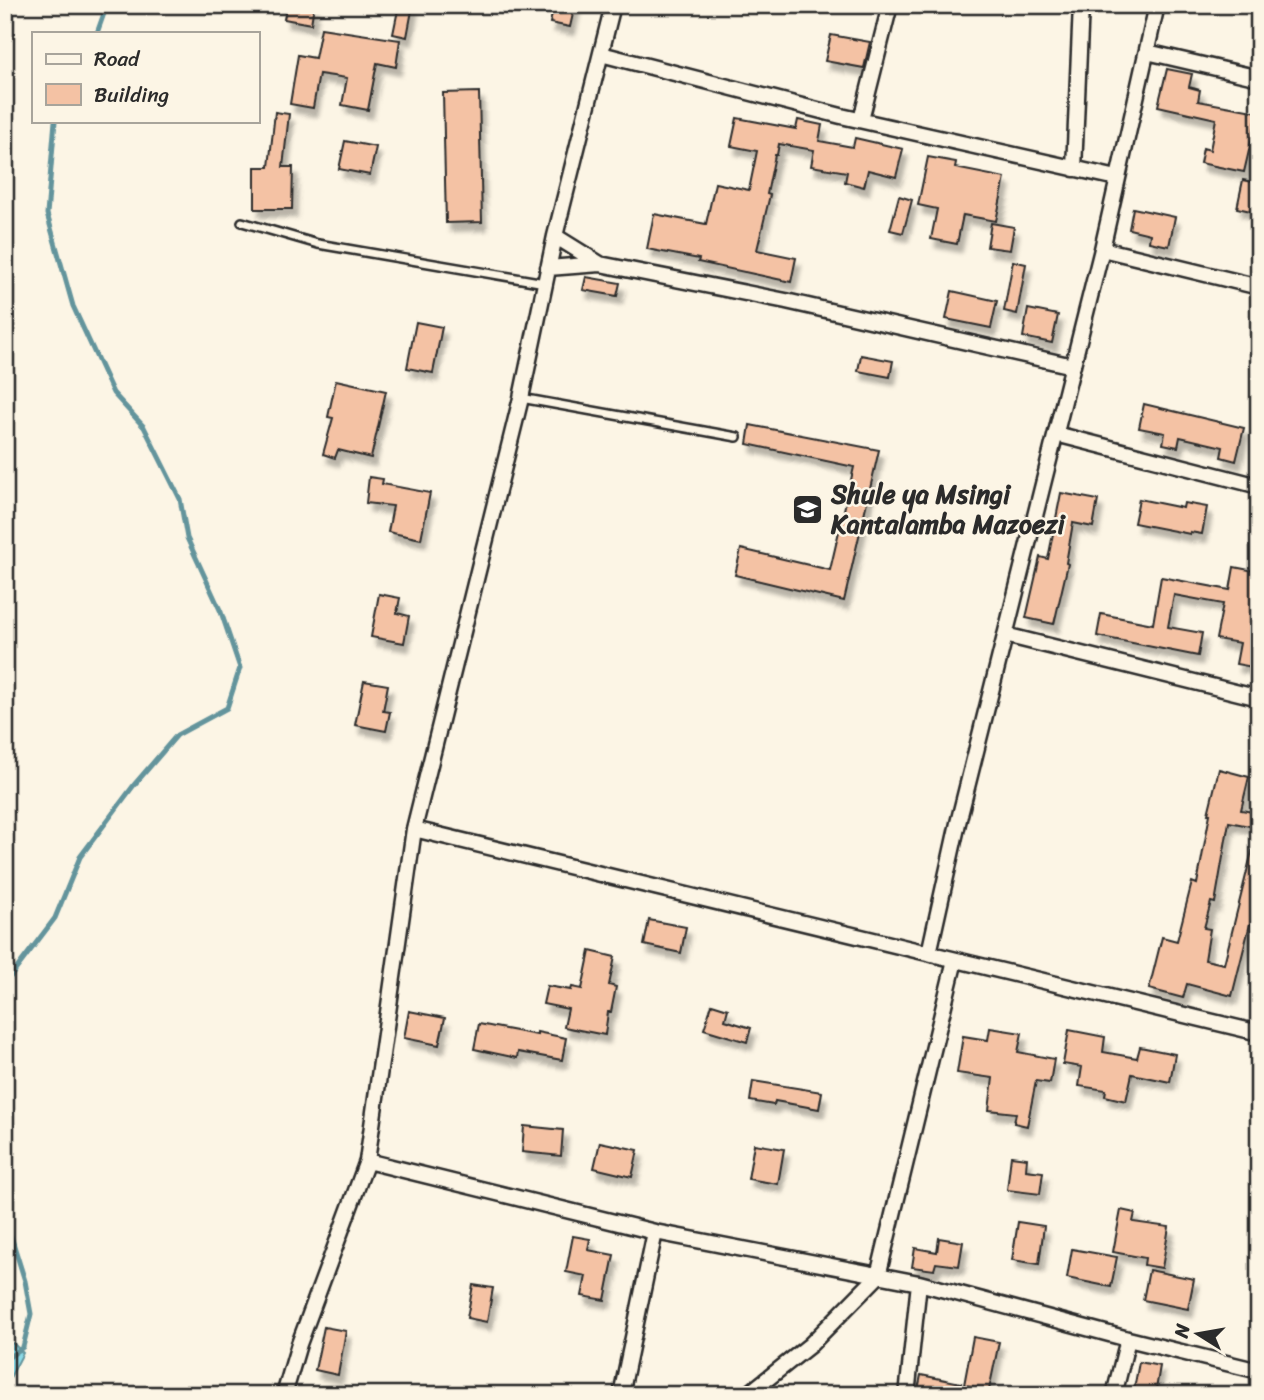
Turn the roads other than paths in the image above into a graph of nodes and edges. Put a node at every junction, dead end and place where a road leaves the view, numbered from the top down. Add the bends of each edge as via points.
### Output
1 (613, 5) edge
2 (890, 5) edge
3 (1081, 5) edge
4 (1157, 5) edge
5 (1147, 52) junction
6 (601, 54) junction
7 (1259, 78) edge
8 (861, 120) junction
9 (1074, 169) junction
10 (1117, 178) junction
11 (242, 222) dead end
12 (555, 236) junction
13 (1102, 249) junction
14 (600, 264) junction
15 (548, 268) junction
16 (545, 283) junction
17 (1259, 287) edge
18 (1073, 366) junction
19 (521, 398) junction
20 (1056, 433) junction
21 (737, 437) dead end
22 (1259, 486) edge
23 (1005, 635) junction
24 (1259, 698) edge
25 (414, 828) junction
26 (929, 953) junction
27 (955, 960) junction
28 (1259, 1033) edge
29 (367, 1161) junction
30 (655, 1232) junction
31 (878, 1276) junction
32 (919, 1283) junction
33 (1128, 1339) junction
34 (1259, 1371) edge
35 (284, 1395) edge
36 (621, 1395) edge
37 (747, 1395) edge
38 (907, 1395) edge
39 (1114, 1395) edge

1 - 6 street
2 - 8 street
3 - 9 street
4 - 5 street
5 - 7 street
5 - 10 street
6 - 8 street
6 - 12 street
8 - 9 street
9 - 10 street
10 - 13 street
11 - 16 lane via 318,244
12 - 14 street
12 - 15 street
13 - 17 street
13 - 18 street
14 - 15 street
14 - 18 street
15 - 16 street
16 - 19 street
18 - 20 street
19 - 21 lane
19 - 25 street
20 - 22 street
20 - 23 street
23 - 24 street
23 - 26 street
25 - 26 street
25 - 29 street
26 - 27 street
27 - 28 street
27 - 31 street
29 - 30 street
29 - 35 street
30 - 31 street
30 - 36 street
31 - 32 street
31 - 37 street via 810,1346
32 - 33 street
32 - 38 street
33 - 34 street
33 - 39 street

